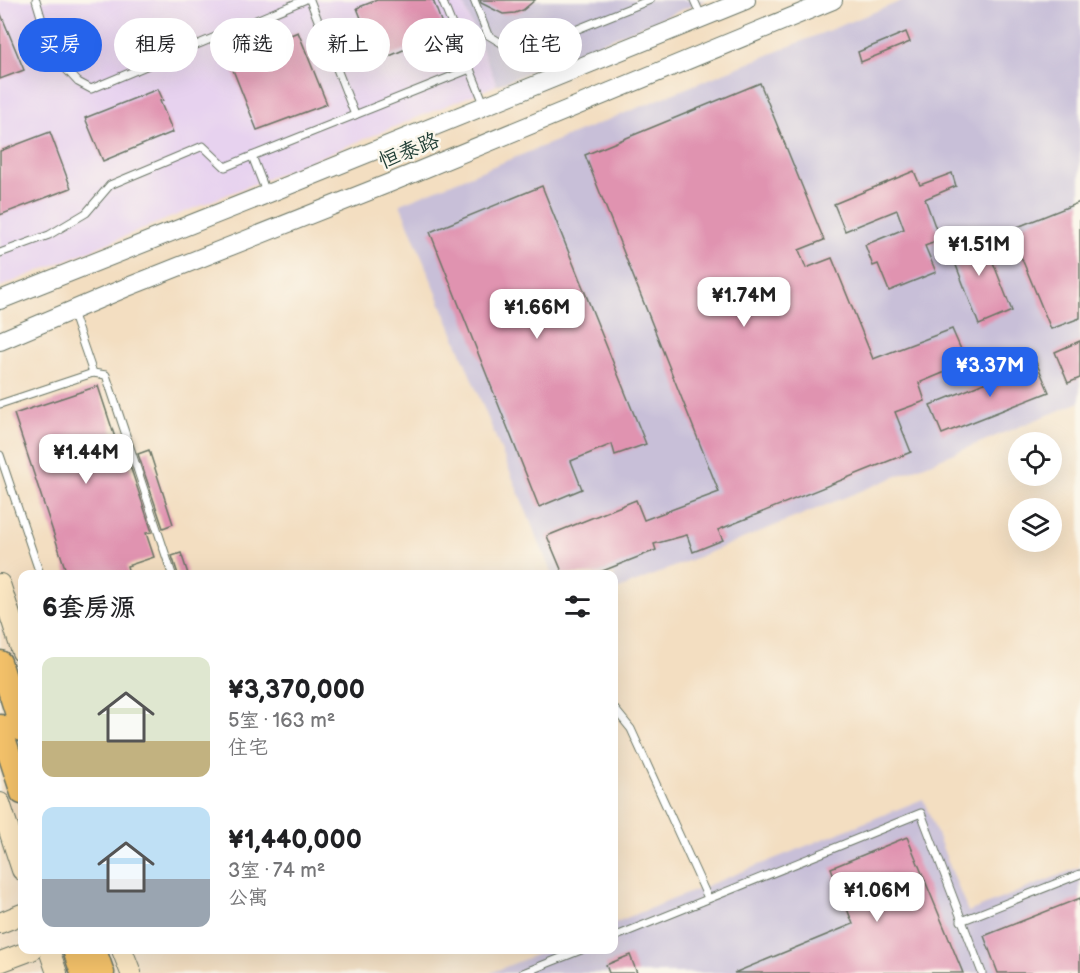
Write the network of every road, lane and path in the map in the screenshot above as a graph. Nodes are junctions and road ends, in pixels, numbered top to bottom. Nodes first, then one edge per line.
1 (36, 0) edge
2 (304, 0) edge
3 (310, 0) edge
4 (442, 0) edge
5 (474, 0) edge
6 (650, 0) edge
7 (694, 0) edge
8 (746, 0) edge
9 (833, 0) edge
10 (449, 18) edge
11 (702, 18) junction
12 (462, 72) edge
13 (471, 72) edge
14 (485, 106) junction
15 (355, 115) junction
16 (252, 156) junction
17 (267, 194) junction
18 (0, 253) edge
19 (0, 300) edge
20 (71, 310) junction
21 (0, 341) edge
22 (93, 373) junction
23 (0, 404) edge
24 (0, 455) edge
25 (39, 570) edge
26 (171, 570) edge
27 (0, 584) edge
28 (18, 640) edge
29 (0, 662) edge
30 (618, 713) edge
31 (18, 718) edge
32 (0, 726) edge
33 (18, 782) edge
34 (0, 803) edge
35 (18, 858) edge
36 (1080, 874) edge
37 (708, 898) junction
38 (18, 916) edge
39 (961, 921) junction
40 (0, 923) edge
41 (618, 935) edge
42 (21, 954) edge
43 (50, 954) edge
44 (75, 954) edge
45 (96, 954) edge
46 (124, 954) edge
47 (571, 954) edge
48 (0, 962) edge
49 (57, 973) edge
50 (82, 973) edge
51 (103, 973) edge
52 (131, 973) edge
53 (523, 973) edge
54 (982, 973) edge

1 - 2 lane
3 - 15 lane
4 - 10 lane
5 - 6 lane
7 - 11 lane
8 - 11 street, 恒泰路
9 - 20 street, 恒泰路
11 - 14 street, 恒泰路
12 - 15 lane
13 - 14 lane
14 - 17 street, 恒泰路
15 - 16 lane
16 - 17 lane
16 - 18 lane
17 - 19 street, 恒泰路
20 - 21 street, 恒泰路
20 - 22 lane
22 - 23 lane
22 - 26 lane
24 - 25 lane
27 - 28 main road
29 - 31 main road
30 - 37 lane
32 - 33 main road
34 - 35 main road
36 - 39 lane
37 - 39 lane
37 - 41 lane
38 - 40 main road
39 - 54 lane
42 - 48 main road
43 - 49 main road
44 - 50 main road
45 - 51 main road
46 - 52 main road
47 - 53 lane

